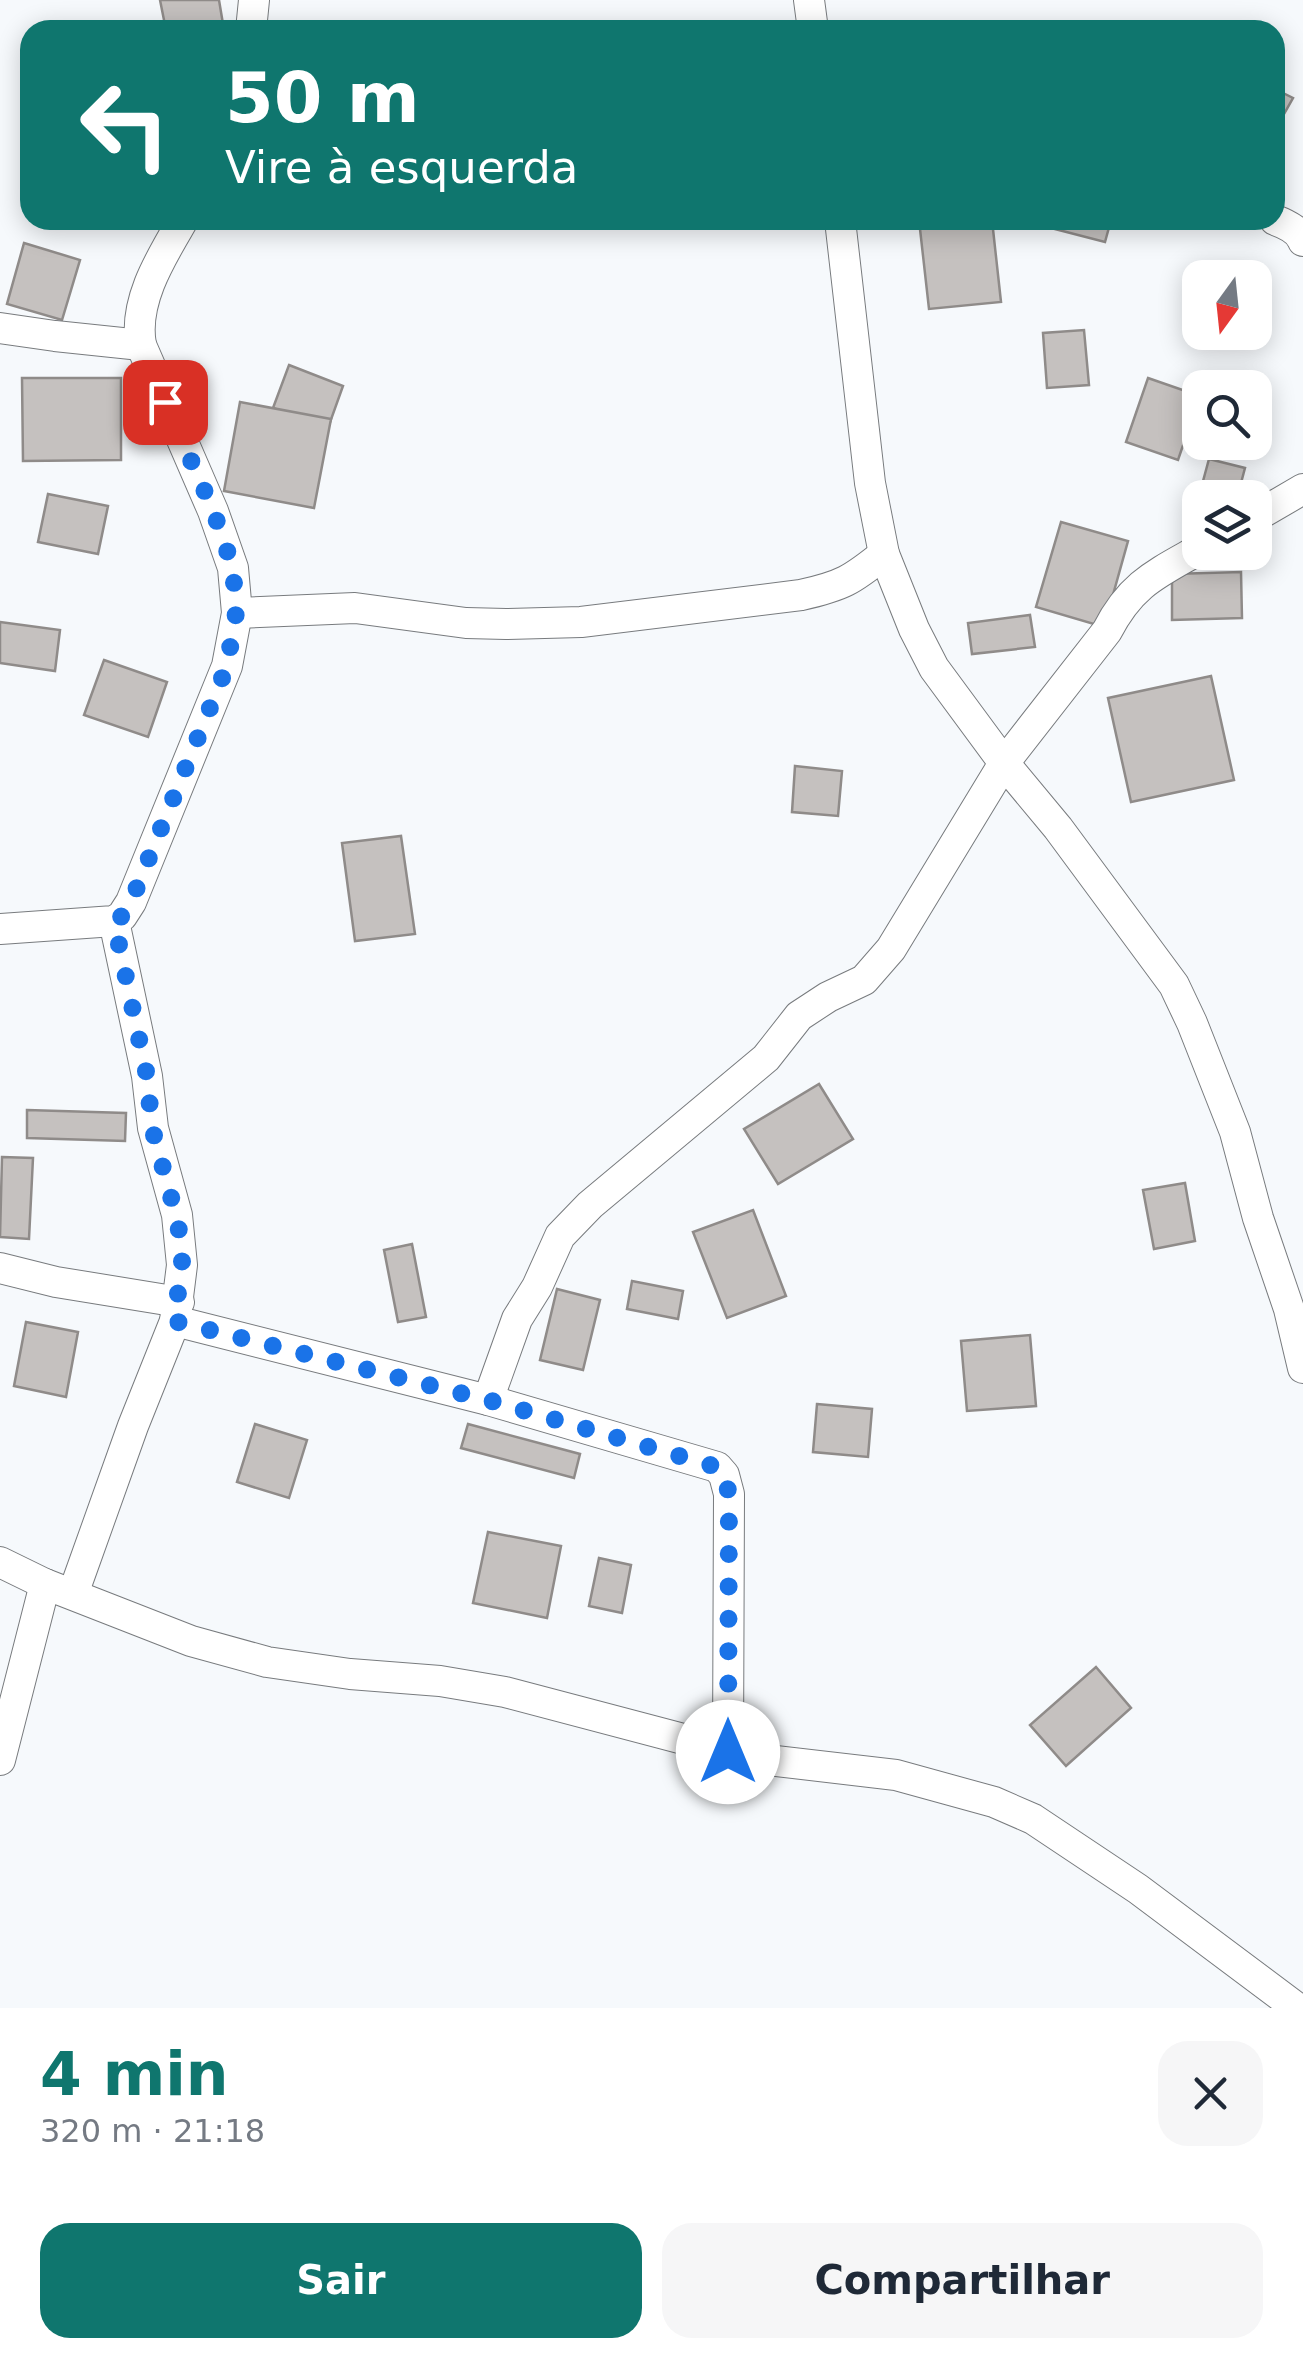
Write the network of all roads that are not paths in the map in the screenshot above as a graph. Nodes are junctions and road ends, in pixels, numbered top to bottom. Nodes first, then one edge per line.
1 (1285, 224) edge
2 (177, 230) edge
3 (841, 230) edge
4 (1303, 241) edge
5 (0, 328) edge
6 (141, 345) junction
7 (1303, 489) edge
8 (1272, 507) edge
9 (884, 554) junction
10 (1182, 560) edge
11 (236, 613) junction
12 (1004, 763) junction
13 (114, 921) junction
14 (0, 929) edge
15 (0, 1268) edge
16 (176, 1312) junction
17 (1303, 1368) edge
18 (488, 1400) junction
19 (0, 1562) edge
20 (59, 1589) junction
21 (728, 1752) junction
22 (0, 1760) edge
23 (1296, 2008) edge

1 - 4 street
2 - 6 street
3 - 9 street
5 - 6 street
6 - 11 street
7 - 8 street
9 - 11 street
9 - 12 street
10 - 12 street
11 - 13 street
12 - 17 street
12 - 18 street
13 - 14 street
13 - 16 street
15 - 16 street
16 - 18 street
16 - 20 street
18 - 21 street
19 - 20 street
20 - 21 street
20 - 22 street
21 - 23 street

